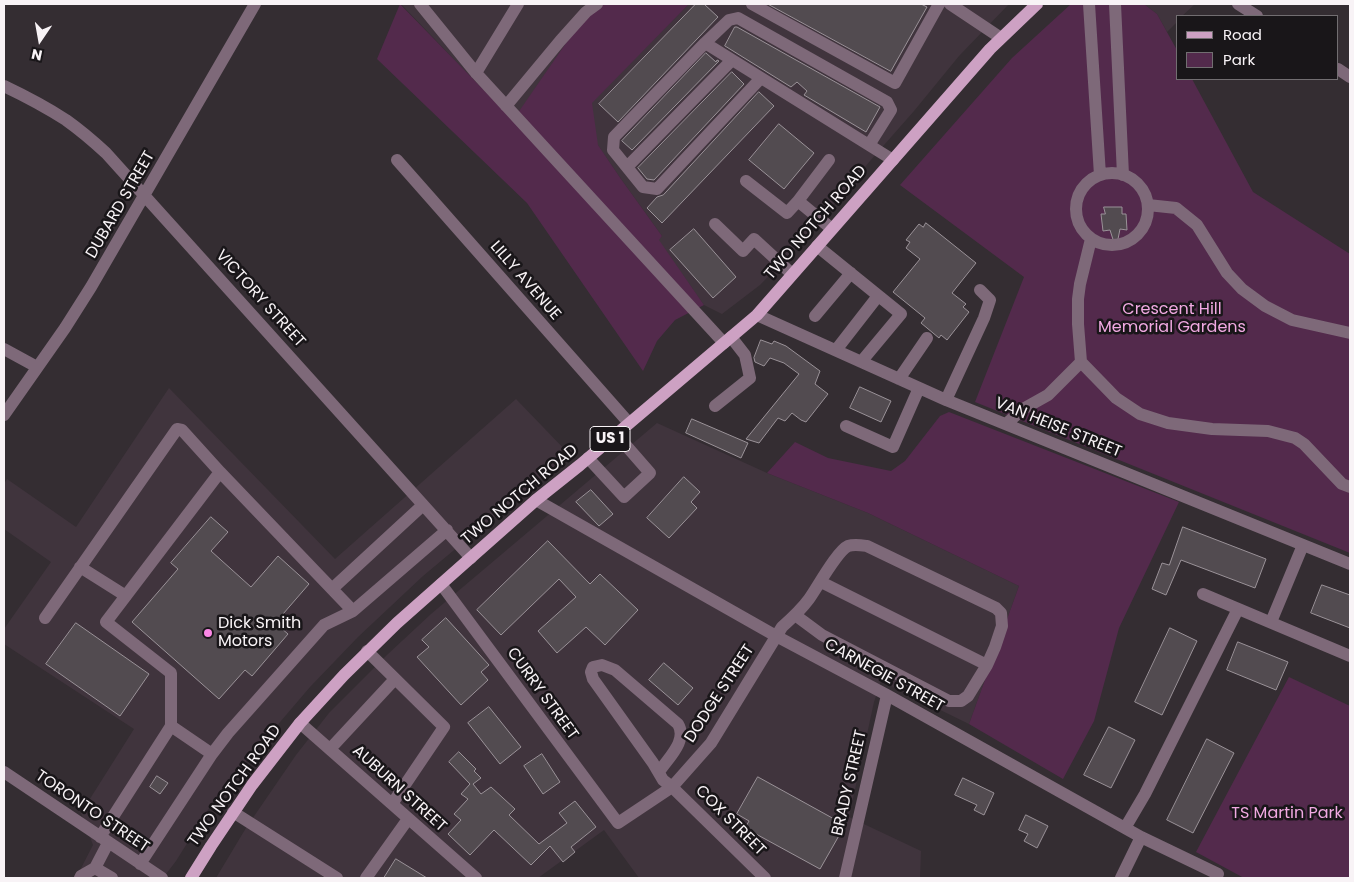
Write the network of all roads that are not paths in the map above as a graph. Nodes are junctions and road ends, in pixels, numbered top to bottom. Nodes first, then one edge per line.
1 (255, 4) edge
2 (420, 4) edge
3 (518, 4) edge
4 (597, 4) edge
5 (752, 4) edge
6 (939, 4) edge
7 (950, 4) edge
8 (1037, 4) edge
9 (1089, 4) edge
10 (1115, 4) edge
11 (1238, 4) edge
12 (1255, 15) edge
13 (1001, 38) junction
14 (705, 43) junction
15 (732, 60) junction
16 (1339, 70) edge
17 (476, 73) junction
18 (1350, 77) edge
19 (761, 78) junction
20 (4, 86) edge
21 (506, 106) junction
22 (868, 145) junction
23 (397, 160) dead end
24 (829, 160) dead end
25 (893, 160) junction
26 (627, 167) junction
27 (1124, 174) junction
28 (1100, 175) junction
29 (746, 181) dead end
30 (145, 196) junction
31 (798, 201) junction
32 (1148, 204) junction
33 (715, 224) dead end
34 (832, 228) junction
35 (1091, 239) junction
36 (817, 246) junction
37 (851, 273) junction
38 (792, 274) junction
39 (980, 290) dead end
40 (878, 296) junction
41 (756, 315) junction
42 (815, 316) dead end
43 (1350, 334) edge
44 (927, 338) dead end
45 (727, 340) junction
46 (4, 349) edge
47 (836, 350) junction
48 (862, 362) junction
49 (1081, 362) junction
50 (37, 367) junction
51 (899, 379) junction
52 (919, 388) junction
53 (946, 400) junction
54 (715, 406) dead end
55 (4, 415) edge
56 (629, 423) junction
57 (1006, 424) junction
58 (846, 426) dead end
59 (616, 434) junction
60 (588, 458) junction
61 (220, 472) junction
62 (1350, 487) edge
63 (536, 500) junction
64 (424, 505) junction
65 (447, 530) junction
66 (1302, 545) junction
67 (472, 558) junction
68 (1350, 564) edge
69 (80, 567) junction
70 (821, 582) junction
71 (441, 584) junction
72 (333, 588) junction
73 (1202, 594) dead end
74 (126, 596) junction
75 (1238, 609) junction
76 (353, 611) junction
77 (796, 615) junction
78 (45, 618) dead end
79 (1270, 622) junction
80 (776, 636) junction
81 (367, 651) junction
82 (1350, 656) edge
83 (987, 665) junction
84 (395, 679) junction
85 (887, 695) junction
86 (300, 724) junction
87 (171, 726) junction
88 (330, 749) junction
89 (212, 754) junction
90 (4, 772) edge
91 (658, 772) junction
92 (672, 787) junction
93 (392, 804) junction
94 (233, 812) junction
95 (408, 819) junction
96 (618, 823) joint
97 (1126, 828) junction
98 (1141, 837) junction
99 (104, 840) junction
100 (140, 864) junction
101 (95, 868) junction
102 (1216, 875) edge
103 (80, 878) edge
104 (112, 878) edge
105 (162, 878) edge
106 (191, 878) edge
107 (337, 878) edge
108 (366, 878) edge
109 (476, 878) edge
110 (766, 878) edge
111 (844, 878) edge
112 (1121, 878) edge

1 - 30 street, DUBARD STREET
2 - 17 street
3 - 17 street
4 - 21 street
5 - 6 street
7 - 13 street
8 - 13 main road, TWO NOTCH ROAD / US 1
9 - 28 street
10 - 27 street
11 - 12 street
13 - 25 main road, TWO NOTCH ROAD / US 1
14 - 15 street
14 - 22 street
14 - 26 street
15 - 19 street
15 - 26 street
16 - 18 street
17 - 21 street
19 - 22 street
19 - 26 street
20 - 30 street, VICTORY STREET
21 - 45 street
22 - 25 street
23 - 56 street, LILLY AVENUE
24 - 31 street
25 - 34 main road, TWO NOTCH ROAD / US 1
27 - 28 street
27 - 32 street
28 - 35 street
29 - 31 street
30 - 50 street, DUBARD STREET
30 - 64 street, VICTORY STREET
31 - 34 street
32 - 35 street
32 - 43 street
33 - 38 street
34 - 36 main road, TWO NOTCH ROAD / US 1
35 - 49 street
36 - 37 street
36 - 38 main road, TWO NOTCH ROAD / US 1
37 - 40 street
37 - 42 street
38 - 41 main road, TWO NOTCH ROAD / US 1
39 - 53 street
40 - 47 street
40 - 48 street
41 - 45 main road, TWO NOTCH ROAD / US 1
41 - 47 street, VAN HEISE STREET
44 - 51 street
45 - 54 street
45 - 56 main road, TWO NOTCH ROAD / US 1
46 - 50 street
47 - 48 street, VAN HEISE STREET
48 - 51 street, VAN HEISE STREET
49 - 57 street
49 - 62 street
50 - 55 street, DUBARD STREET
51 - 52 street, VAN HEISE STREET
52 - 53 street, VAN HEISE STREET
52 - 58 street
53 - 57 street, VAN HEISE STREET
56 - 59 main road, TWO NOTCH ROAD / US 1
57 - 66 street, VAN HEISE STREET
59 - 60 main road, TWO NOTCH ROAD / US 1
59 - 60 street
60 - 63 main road, TWO NOTCH ROAD / US 1
61 - 69 street
61 - 72 street
61 - 74 street
63 - 67 main road, TWO NOTCH ROAD / US 1
63 - 80 street, CARNEGIE STREET
64 - 65 street, VICTORY STREET
64 - 72 street
65 - 67 street, VICTORY STREET
65 - 76 street
66 - 68 street, VAN HEISE STREET
66 - 79 street
67 - 71 main road, TWO NOTCH ROAD / US 1
69 - 74 street
69 - 78 street
70 - 77 street, DODGE STREET
70 - 83 street
70 - 83 street, DODGE STREET
71 - 81 main road, TWO NOTCH ROAD / US 1
71 - 96 street, CURRY STREET
72 - 76 street
73 - 75 street
74 - 87 street
75 - 79 street
75 - 97 street
76 - 89 street
77 - 80 street, DODGE STREET
77 - 83 street
79 - 82 street
80 - 85 street, CARNEGIE STREET
80 - 92 street, DODGE STREET
81 - 84 street
81 - 86 main road, TWO NOTCH ROAD / US 1
84 - 88 street
84 - 93 street
85 - 97 street, CARNEGIE STREET
85 - 111 street, BRADY STREET
86 - 88 street, AUBURN STREET
86 - 94 main road, TWO NOTCH ROAD / US 1
87 - 89 street
87 - 99 street
88 - 93 street, AUBURN STREET
89 - 100 street
90 - 99 street, TORONTO STREET
91 - 91 street, COX STREET
91 - 92 street, COX STREET
92 - 96 street, DODGE STREET
92 - 110 street, COX STREET
93 - 95 street, AUBURN STREET
94 - 106 main road, TWO NOTCH ROAD / US 1
94 - 107 street
95 - 108 street
95 - 109 street, AUBURN STREET
97 - 98 street, CARNEGIE STREET
98 - 102 street, CARNEGIE STREET
98 - 112 street
99 - 100 street, TORONTO STREET
99 - 101 street
100 - 105 street, TORONTO STREET
101 - 103 street
101 - 104 street

